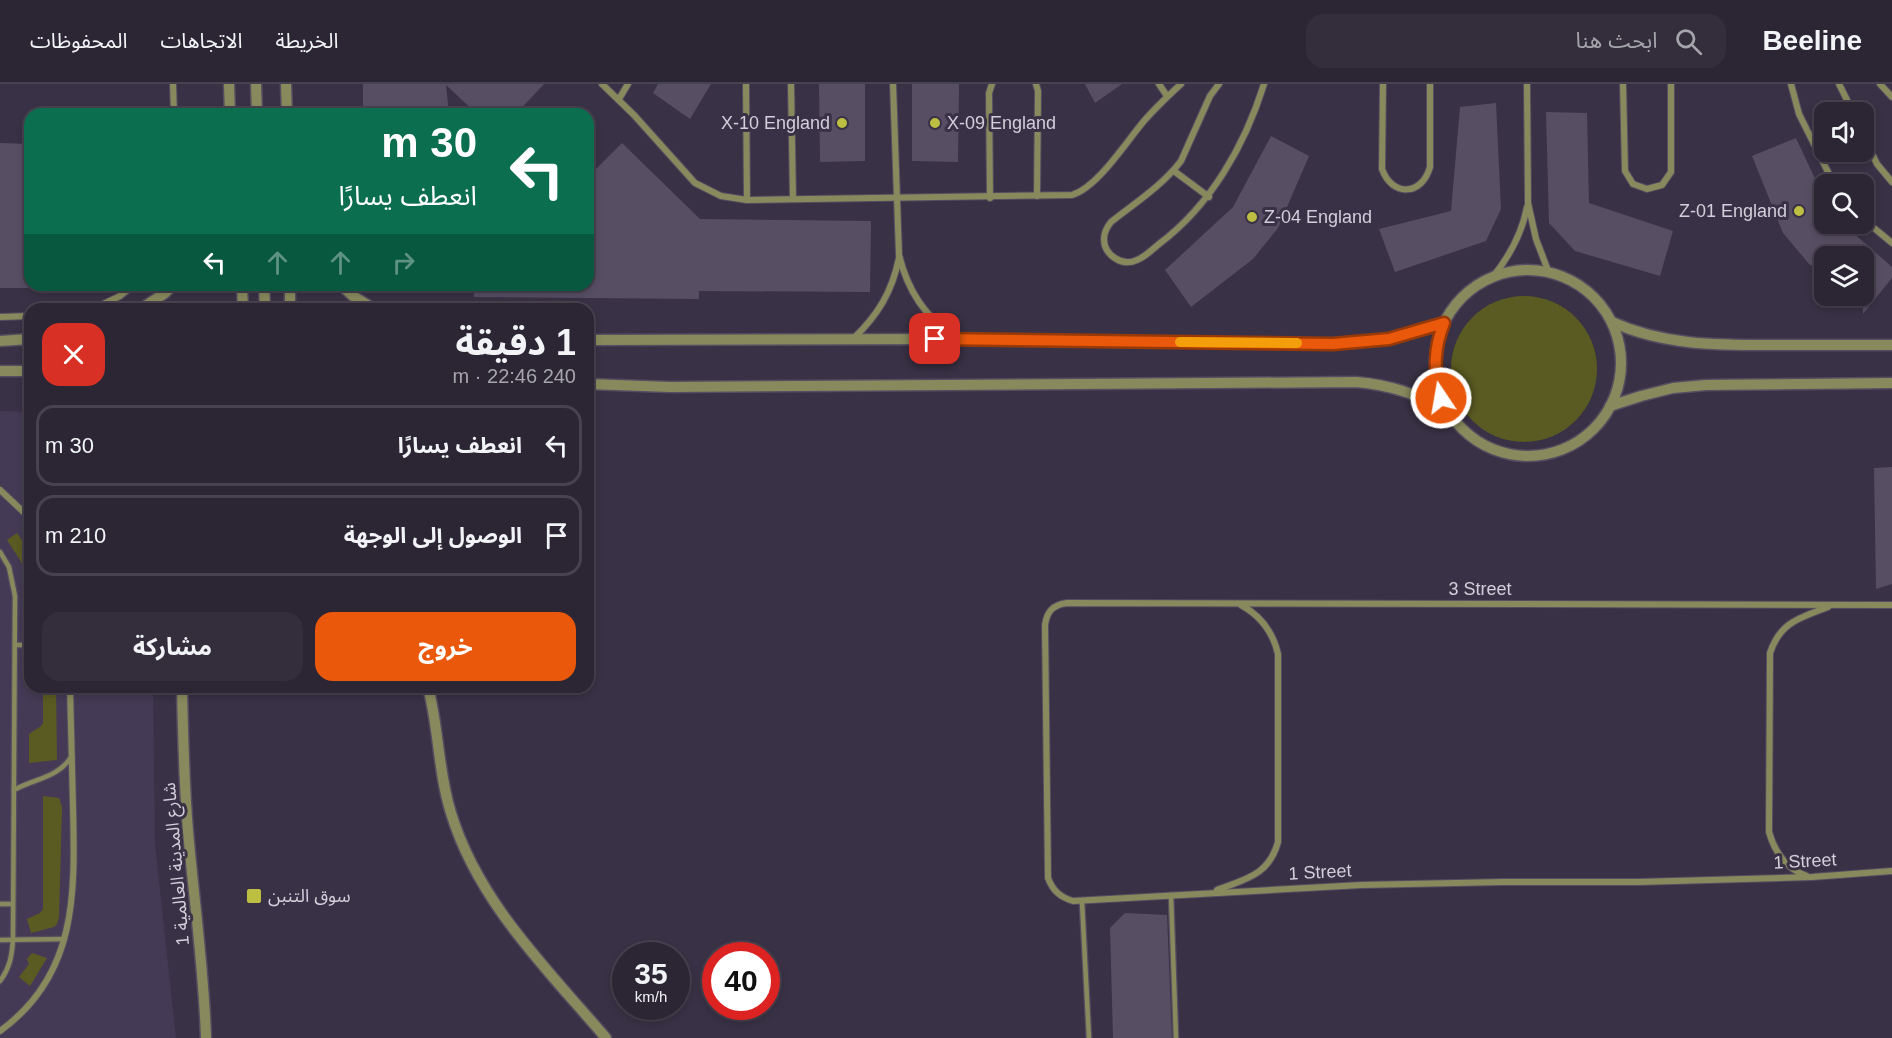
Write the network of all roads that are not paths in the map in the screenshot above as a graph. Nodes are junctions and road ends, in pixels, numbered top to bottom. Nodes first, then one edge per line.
1 (173, 84) edge
2 (229, 84) edge
3 (256, 84) edge
4 (286, 84) edge
5 (602, 84) edge
6 (628, 84) edge
7 (746, 84) edge
8 (791, 84) edge
9 (893, 84) edge
10 (992, 84) edge
11 (1036, 84) edge
12 (1159, 84) edge
13 (1181, 84) edge
14 (1219, 84) edge
15 (1264, 84) edge
16 (1383, 84) edge
17 (1430, 84) edge
18 (1527, 84) edge
19 (1623, 84) edge
20 (1671, 84) edge
21 (1791, 84) edge
22 (1839, 84) edge
23 (1880, 84) edge
24 (1891, 93) edge
25 (1167, 96) junction
26 (619, 99) junction
27 (1848, 102) edge
28 (174, 108) edge
29 (230, 108) edge
30 (257, 108) edge
31 (288, 108) edge
32 (1874, 158) edge
33 (1174, 171) junction
34 (1829, 174) edge
35 (1892, 182) edge
36 (1037, 196) junction
37 (1209, 196) junction
38 (898, 198) junction
39 (990, 198) junction
40 (794, 199) junction
41 (747, 200) junction
42 (1528, 204) junction
43 (1874, 228) edge
44 (1892, 243) edge
45 (899, 255) junction
46 (1549, 273) junction
47 (1492, 278) junction
48 (126, 291) edge
49 (166, 291) edge
50 (348, 291) edge
51 (105, 303) edge
52 (149, 303) edge
53 (364, 303) edge
54 (24, 316) edge
55 (0, 317) edge
56 (1612, 322) junction
57 (1444, 323) junction
58 (24, 339) edge
59 (957, 339) junction
60 (0, 340) edge
61 (594, 340) edge
62 (851, 340) junction
63 (1892, 345) edge
64 (5, 371) edge
65 (24, 371) edge
66 (24, 375) edge
67 (1892, 383) edge
68 (594, 384) edge
69 (1610, 406) junction
70 (1447, 409) junction
71 (0, 490) edge
72 (24, 512) edge
73 (0, 552) edge
74 (1067, 603) joint
75 (1238, 603) junction
76 (1832, 605) junction
77 (1892, 605) edge
78 (15, 645) junction
79 (24, 645) edge
80 (70, 693) edge
81 (182, 693) edge
82 (429, 693) edge
83 (72, 756) junction
84 (14, 790) junction
85 (1892, 871) edge
86 (1812, 877) junction
87 (1211, 892) junction
88 (1171, 895) junction
89 (1082, 902) junction
90 (0, 904) edge
91 (13, 904) junction
92 (13, 939) junction
93 (64, 939) junction
94 (0, 940) edge
95 (0, 981) edge
96 (0, 1031) edge
97 (206, 1038) edge
98 (606, 1038) edge
99 (1089, 1038) edge
100 (1176, 1038) edge

1 - 28 street
2 - 29 street
3 - 30 street
4 - 31 street
5 - 26 street
6 - 26 street
7 - 41 street
8 - 40 street
9 - 38 street
10 - 39 street
11 - 36 street
12 - 25 street
13 - 25 street
14 - 33 street
15 - 37 street
16 - 17 street
18 - 42 street
19 - 20 street
21 - 34 street
22 - 27 street
23 - 24 street
25 - 36 street
26 - 41 street
32 - 35 street
33 - 37 street
33 - 37 street
36 - 39 street
38 - 39 street
38 - 40 street
38 - 45 street
40 - 41 street
42 - 46 street
42 - 47 street
43 - 44 street
45 - 59 street
45 - 62 street
46 - 47 street
46 - 56 street
47 - 57 street
48 - 51 street
49 - 52 street
50 - 53 street
54 - 55 street
56 - 63 street
56 - 69 street
57 - 59 street
57 - 70 street
58 - 60 street
59 - 62 street
61 - 62 street
64 - 65 street
64 - 66 street
67 - 69 street
68 - 70 street
69 - 70 street
71 - 72 street
73 - 78 lane
74 - 75 street, 3 Street
74 - 89 street, 1 Street
75 - 76 street, 3 Street
75 - 87 street
76 - 77 street, 3 Street
76 - 86 street
78 - 79 lane
78 - 84 lane
80 - 83 street
81 - 97 street, شارع المدينة العالمية 1
82 - 98 street
83 - 84 lane
83 - 93 street
84 - 91 lane
85 - 86 street, 1 Street
86 - 87 street, 1 Street
87 - 88 street, 1 Street
88 - 89 street, 1 Street
88 - 100 lane
89 - 99 lane
90 - 91 lane
91 - 92 lane
92 - 93 lane
92 - 94 lane
92 - 95 lane
93 - 96 street

